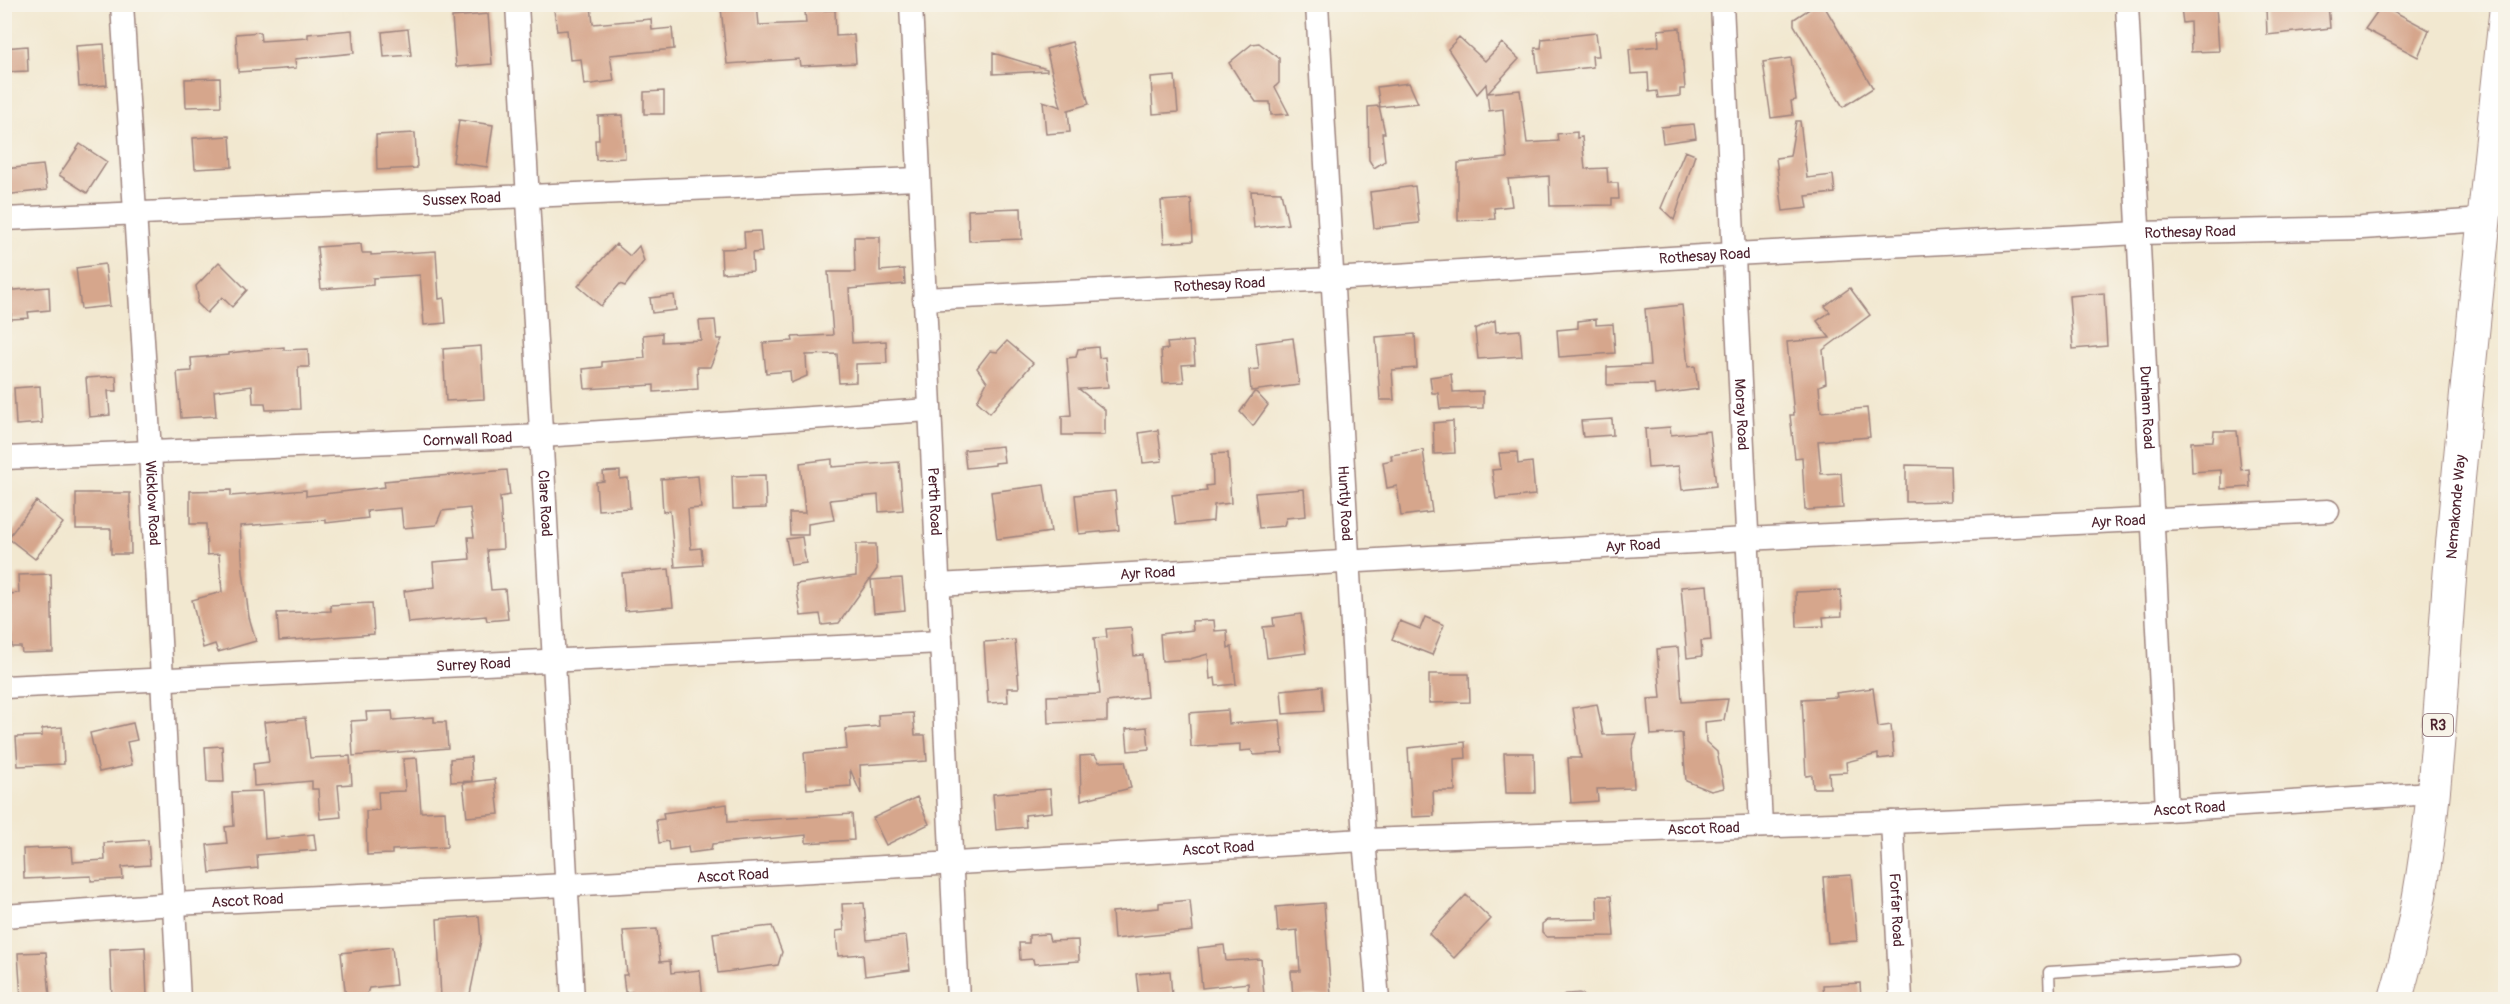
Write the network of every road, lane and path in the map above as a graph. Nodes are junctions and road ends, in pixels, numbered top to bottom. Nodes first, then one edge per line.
1 (122, 4) edge
2 (518, 4) edge
3 (911, 4) edge
4 (1317, 4) edge
5 (1722, 4) edge
6 (2127, 4) edge
7 (2505, 11) edge
8 (918, 179) junction
9 (529, 197) junction
10 (135, 212) junction
11 (4, 219) edge
12 (2484, 220) junction
13 (2139, 234) junction
14 (1734, 254) junction
15 (1332, 279) junction
16 (924, 299) junction
17 (929, 410) junction
18 (542, 436) junction
19 (150, 452) junction
20 (4, 458) edge
21 (2328, 511) dead end
22 (2154, 520) junction
23 (1746, 539) junction
24 (1348, 561) junction
25 (938, 585) junction
26 (940, 642) junction
27 (553, 660) junction
28 (163, 680) junction
29 (4, 687) edge
30 (2432, 793) junction
31 (2168, 810) junction
32 (1892, 822) junction
33 (1761, 826) junction
34 (1364, 840) junction
35 (951, 864) junction
36 (566, 885) junction
37 (174, 904) junction
38 (4, 916) edge
39 (2236, 960) dead end
40 (179, 999) edge
41 (573, 999) edge
42 (958, 999) edge
43 (1378, 999) edge
44 (1566, 999) edge
45 (1579, 999) edge
46 (1900, 999) edge
47 (2050, 999) edge
48 (2395, 999) edge

1 - 10 street, Wicklow Road
2 - 9 street, Clare Road
3 - 8 street, Perth Road
4 - 15 street, Huntly Road
5 - 14 street, Moray Road
6 - 13 street, Durham Road
7 - 12 highway, Nemakonde Way / R3
8 - 9 street, Sussex Road
8 - 16 street, Perth Road
9 - 10 street, Sussex Road
9 - 18 street, Clare Road
10 - 11 street, Sussex Road
10 - 19 street, Wicklow Road
12 - 13 street, Rothesay Road
12 - 30 highway, Nemakonde Way / R3
13 - 14 street, Rothesay Road
13 - 22 street, Durham Road
14 - 15 street, Rothesay Road
14 - 23 street, Moray Road
15 - 16 street, Rothesay Road
15 - 24 street, Huntly Road
16 - 17 street, Perth Road
17 - 18 street, Cornwall Road
17 - 25 street, Perth Road
18 - 19 street, Cornwall Road
18 - 27 street, Clare Road
19 - 20 street, Cornwall Road
19 - 28 street, Wicklow Road
21 - 22 street, Ayr Road
22 - 23 street, Ayr Road
22 - 31 street, Durham Road
23 - 24 street, Ayr Road
23 - 33 street, Moray Road
24 - 25 street, Ayr Road
24 - 34 street, Huntly Road
25 - 26 street, Perth Road
26 - 27 street, Surrey Road
26 - 35 street, Perth Road
27 - 28 street, Surrey Road
27 - 36 street, Clare Road
28 - 29 street, Surrey Road
28 - 37 street, Wicklow Road
30 - 31 street, Ascot Road
30 - 48 highway, Nemakonde Way / R3
31 - 32 street, Ascot Road
32 - 33 street, Ascot Road
32 - 46 street, Forfar Road
33 - 34 street, Ascot Road
34 - 35 street, Ascot Road
34 - 43 street, Huntly Road
35 - 36 street, Ascot Road
35 - 42 street, Perth Road
36 - 37 street, Ascot Road
36 - 41 street, Clare Road
37 - 38 street, Ascot Road
37 - 40 street, Wicklow Road
39 - 47 lane
44 - 45 lane

